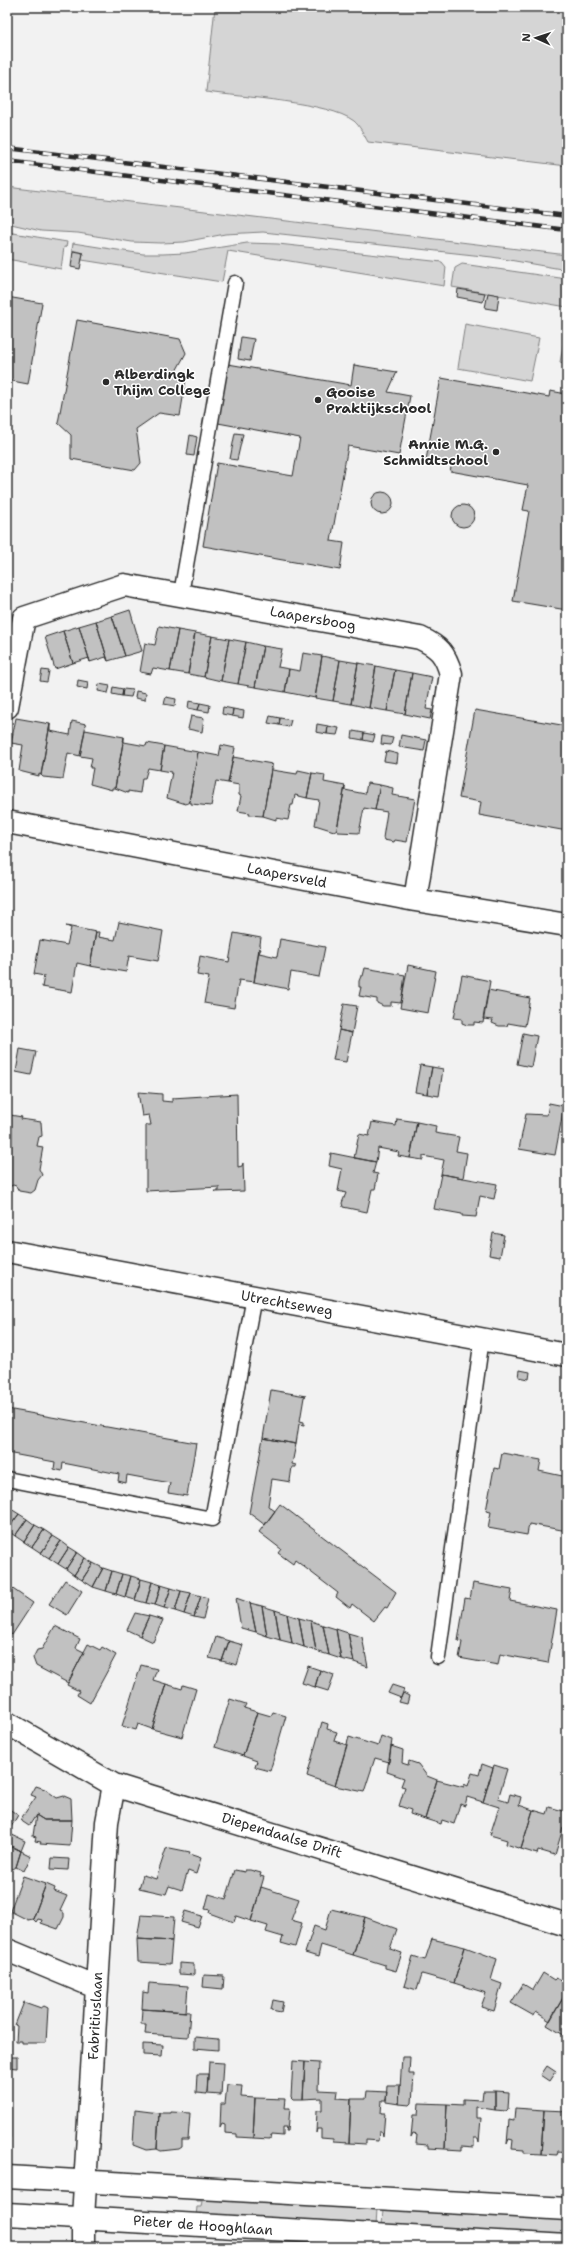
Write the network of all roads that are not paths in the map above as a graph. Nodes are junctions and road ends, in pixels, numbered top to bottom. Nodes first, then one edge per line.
1 (235, 283) dead end
2 (181, 594) junction
3 (7, 707) edge
4 (7, 822) edge
5 (416, 900) junction
6 (567, 926) edge
7 (7, 1251) edge
8 (254, 1297) junction
9 (482, 1338) junction
10 (567, 1355) edge
11 (7, 1479) edge
12 (438, 1657) dead end
13 (7, 1723) edge
14 (114, 1785) junction
15 (567, 1924) edge
16 (7, 1950) edge
17 (96, 1987) junction
18 (7, 2177) edge
19 (86, 2181) junction
20 (567, 2209) edge
21 (7, 2214) edge
22 (83, 2218) junction
23 (439, 2243) edge
24 (567, 2246) edge
25 (84, 2247) edge

1 - 2 lane
2 - 3 street, Laapersboog
2 - 5 street, Laapersboog
4 - 5 street, Laapersveld
5 - 6 street, Laapersveld
7 - 8 street, Utrechtseweg
8 - 9 street, Utrechtseweg
8 - 11 lane
9 - 10 street, Utrechtseweg
9 - 12 lane
13 - 14 street, Diependaalse Drift
14 - 15 street, Diependaalse Drift
14 - 17 street, Fabritiuslaan
16 - 17 street
17 - 19 street, Fabritiuslaan
18 - 19 street
19 - 20 street
19 - 22 street, Fabritiuslaan
21 - 22 street, Pieter de Hooghlaan
22 - 23 street, Pieter de Hooghlaan
22 - 25 street, Fabritiuslaan
23 - 24 street, Pieter de Hooghlaan

